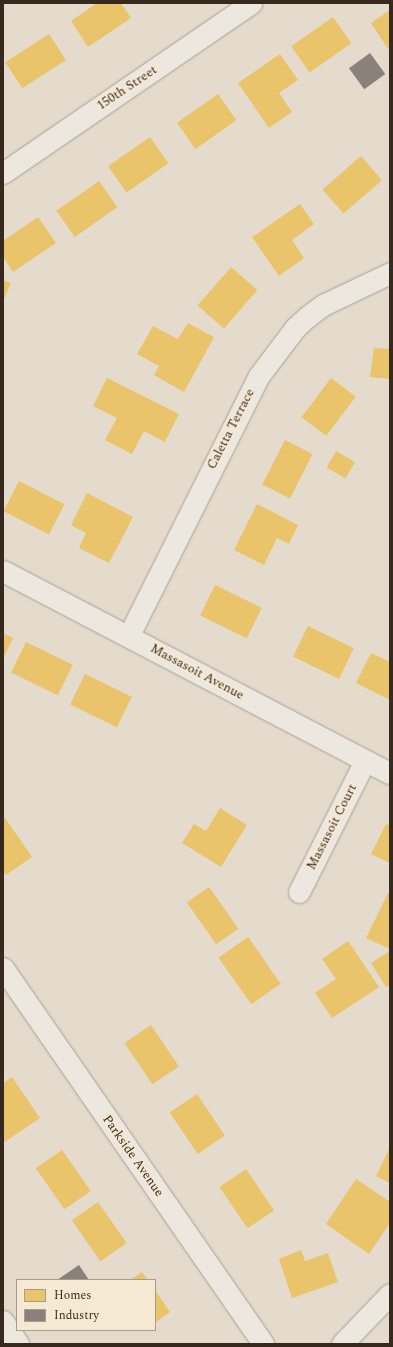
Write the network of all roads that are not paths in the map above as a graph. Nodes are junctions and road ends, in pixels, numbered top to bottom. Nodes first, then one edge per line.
1 (251, 3) edge
2 (3, 173) edge
3 (390, 273) edge
4 (3, 571) edge
5 (129, 635) junction
6 (365, 761) junction
7 (390, 773) edge
8 (299, 892) dead end
9 (3, 968) edge
10 (390, 1294) edge
11 (3, 1322) edge
12 (18, 1344) edge
13 (263, 1344) edge
14 (342, 1344) edge

1 - 2 street, 150th Street
3 - 5 street, Caletta Terrace
4 - 5 street, Massasoit Avenue
5 - 6 street, Massasoit Avenue
6 - 7 street, Massasoit Avenue
6 - 8 street, Massasoit Court
9 - 13 street, Parkside Avenue
10 - 14 street
11 - 12 street

